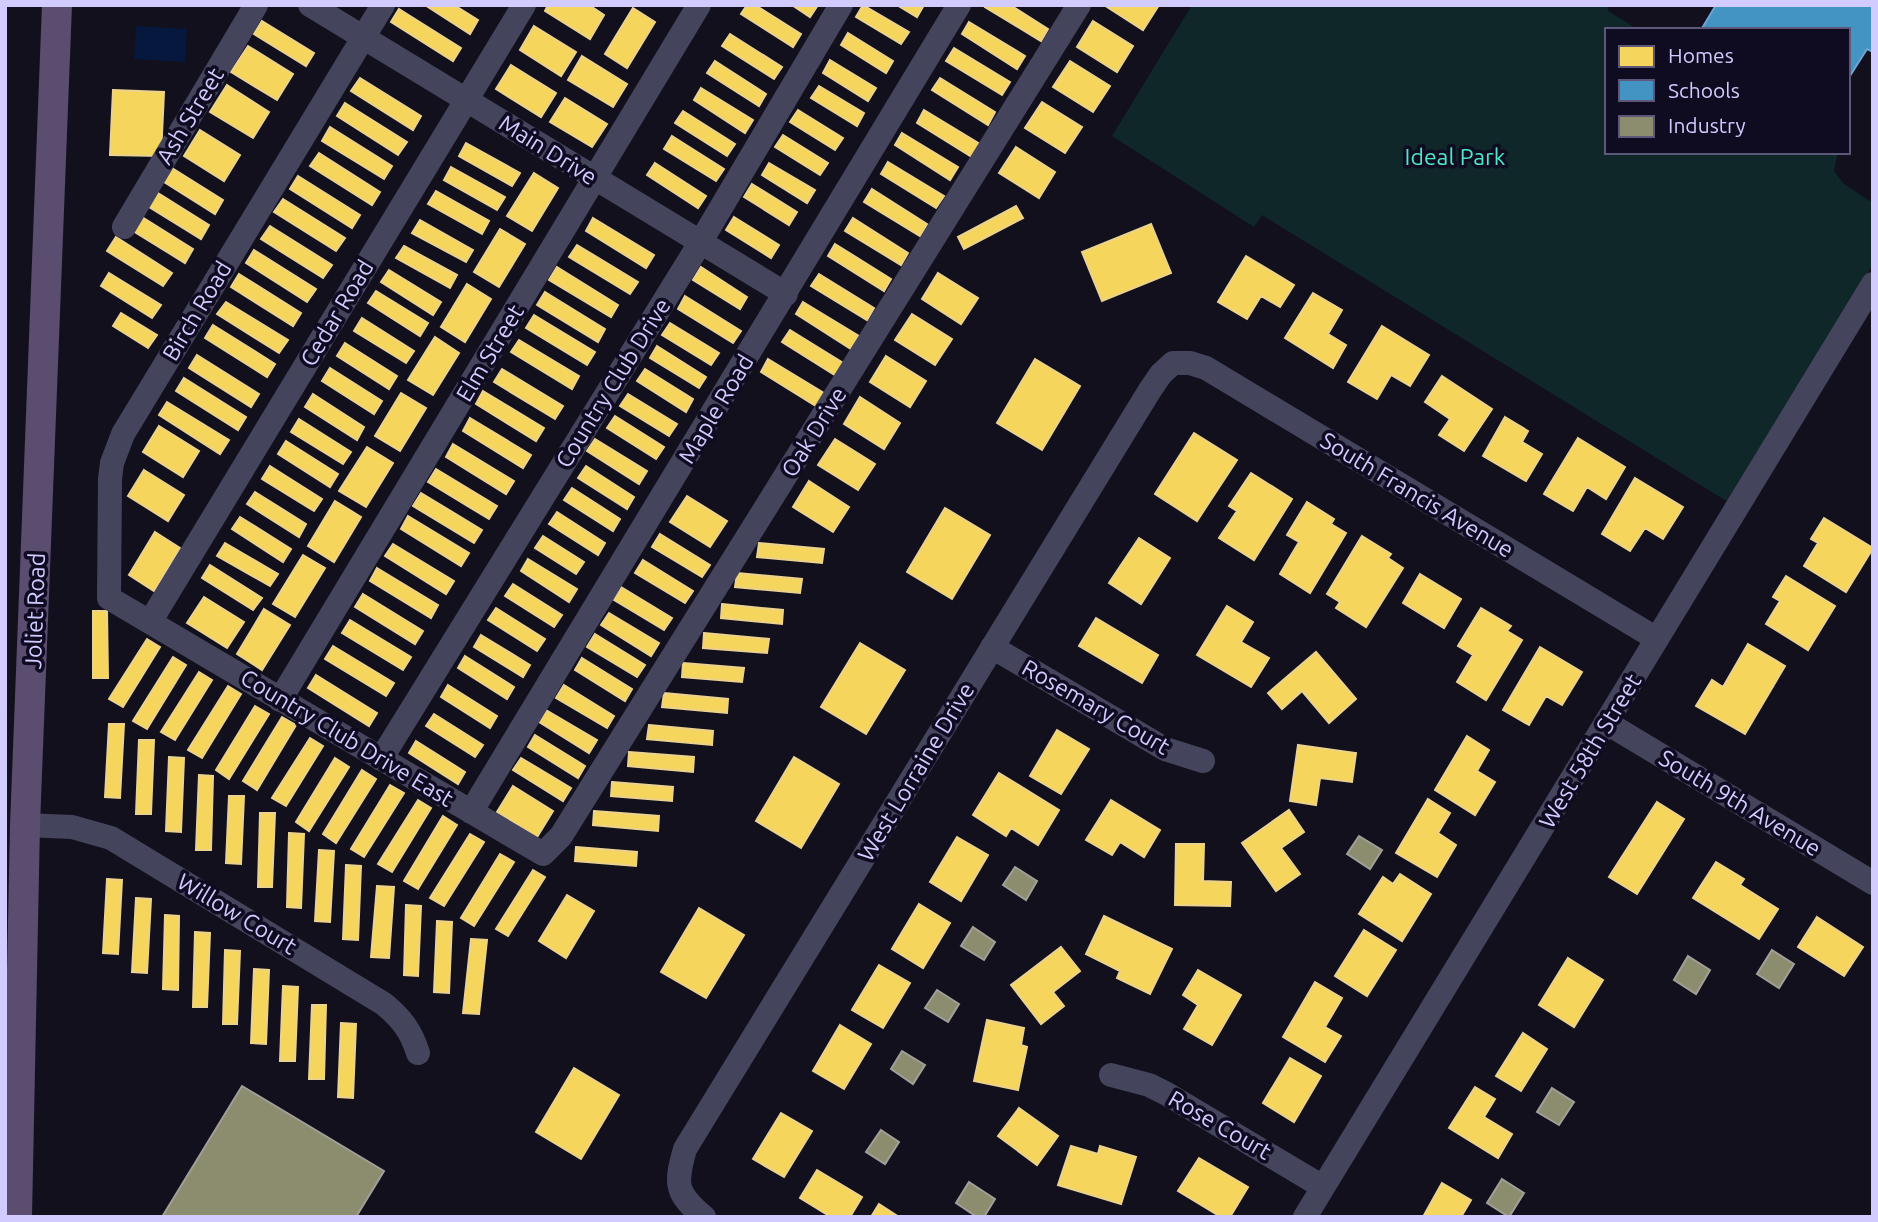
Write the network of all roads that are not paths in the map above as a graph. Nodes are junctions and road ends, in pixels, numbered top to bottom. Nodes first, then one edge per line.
1 (57, 5) edge
2 (256, 5) edge
3 (310, 5) edge
4 (383, 5) edge
5 (524, 5) edge
6 (699, 5) edge
7 (841, 5) edge
8 (958, 5) edge
9 (1079, 5) edge
10 (363, 37) junction
11 (466, 100) junction
12 (594, 179) junction
13 (124, 226) dead end
14 (700, 243) junction
15 (1873, 284) edge
16 (786, 294) junction
17 (1173, 363) joint
18 (150, 622) junction
19 (1657, 639) junction
20 (992, 647) junction
21 (280, 700) junction
22 (1607, 723) junction
23 (381, 759) junction
24 (1203, 761) dead end
25 (471, 812) junction
26 (26, 825) junction
27 (543, 854) joint
28 (1873, 883) edge
29 (418, 1053) dead end
30 (1111, 1075) dead end
31 (1323, 1187) junction
32 (17, 1217) edge
33 (704, 1217) edge
34 (1305, 1217) edge

1 - 26 main road, Joliet Road
2 - 13 street, Ash Street
3 - 10 street, Main Drive
4 - 10 street, Birch Road
5 - 11 street, Cedar Road
6 - 12 street, Elm Street
7 - 14 street, Country Club Drive
8 - 16 street, Maple Road
9 - 27 street, Oak Drive
10 - 11 street, Main Drive
10 - 18 street, Birch Road
11 - 12 street, Main Drive
11 - 18 street, Cedar Road
12 - 14 street, Main Drive
12 - 21 street, Elm Street
14 - 16 street, Main Drive
14 - 23 street, Country Club Drive
15 - 19 street, West 58th Street
16 - 25 street, Maple Road
17 - 19 street, South Francis Avenue
17 - 20 street, West Lorraine Drive
18 - 21 street, Country Club Drive East
19 - 22 street, West 58th Street
20 - 24 street, Rosemary Court
20 - 33 street, West Lorraine Drive
21 - 23 street, Country Club Drive East
22 - 28 street, South 9th Avenue
22 - 31 street, West 58th Street
23 - 25 street, Country Club Drive East
25 - 27 street, Country Club Drive East
26 - 29 street, Willow Court
26 - 32 main road, Joliet Road
30 - 31 street, Rose Court
31 - 34 street, West 58th Street

